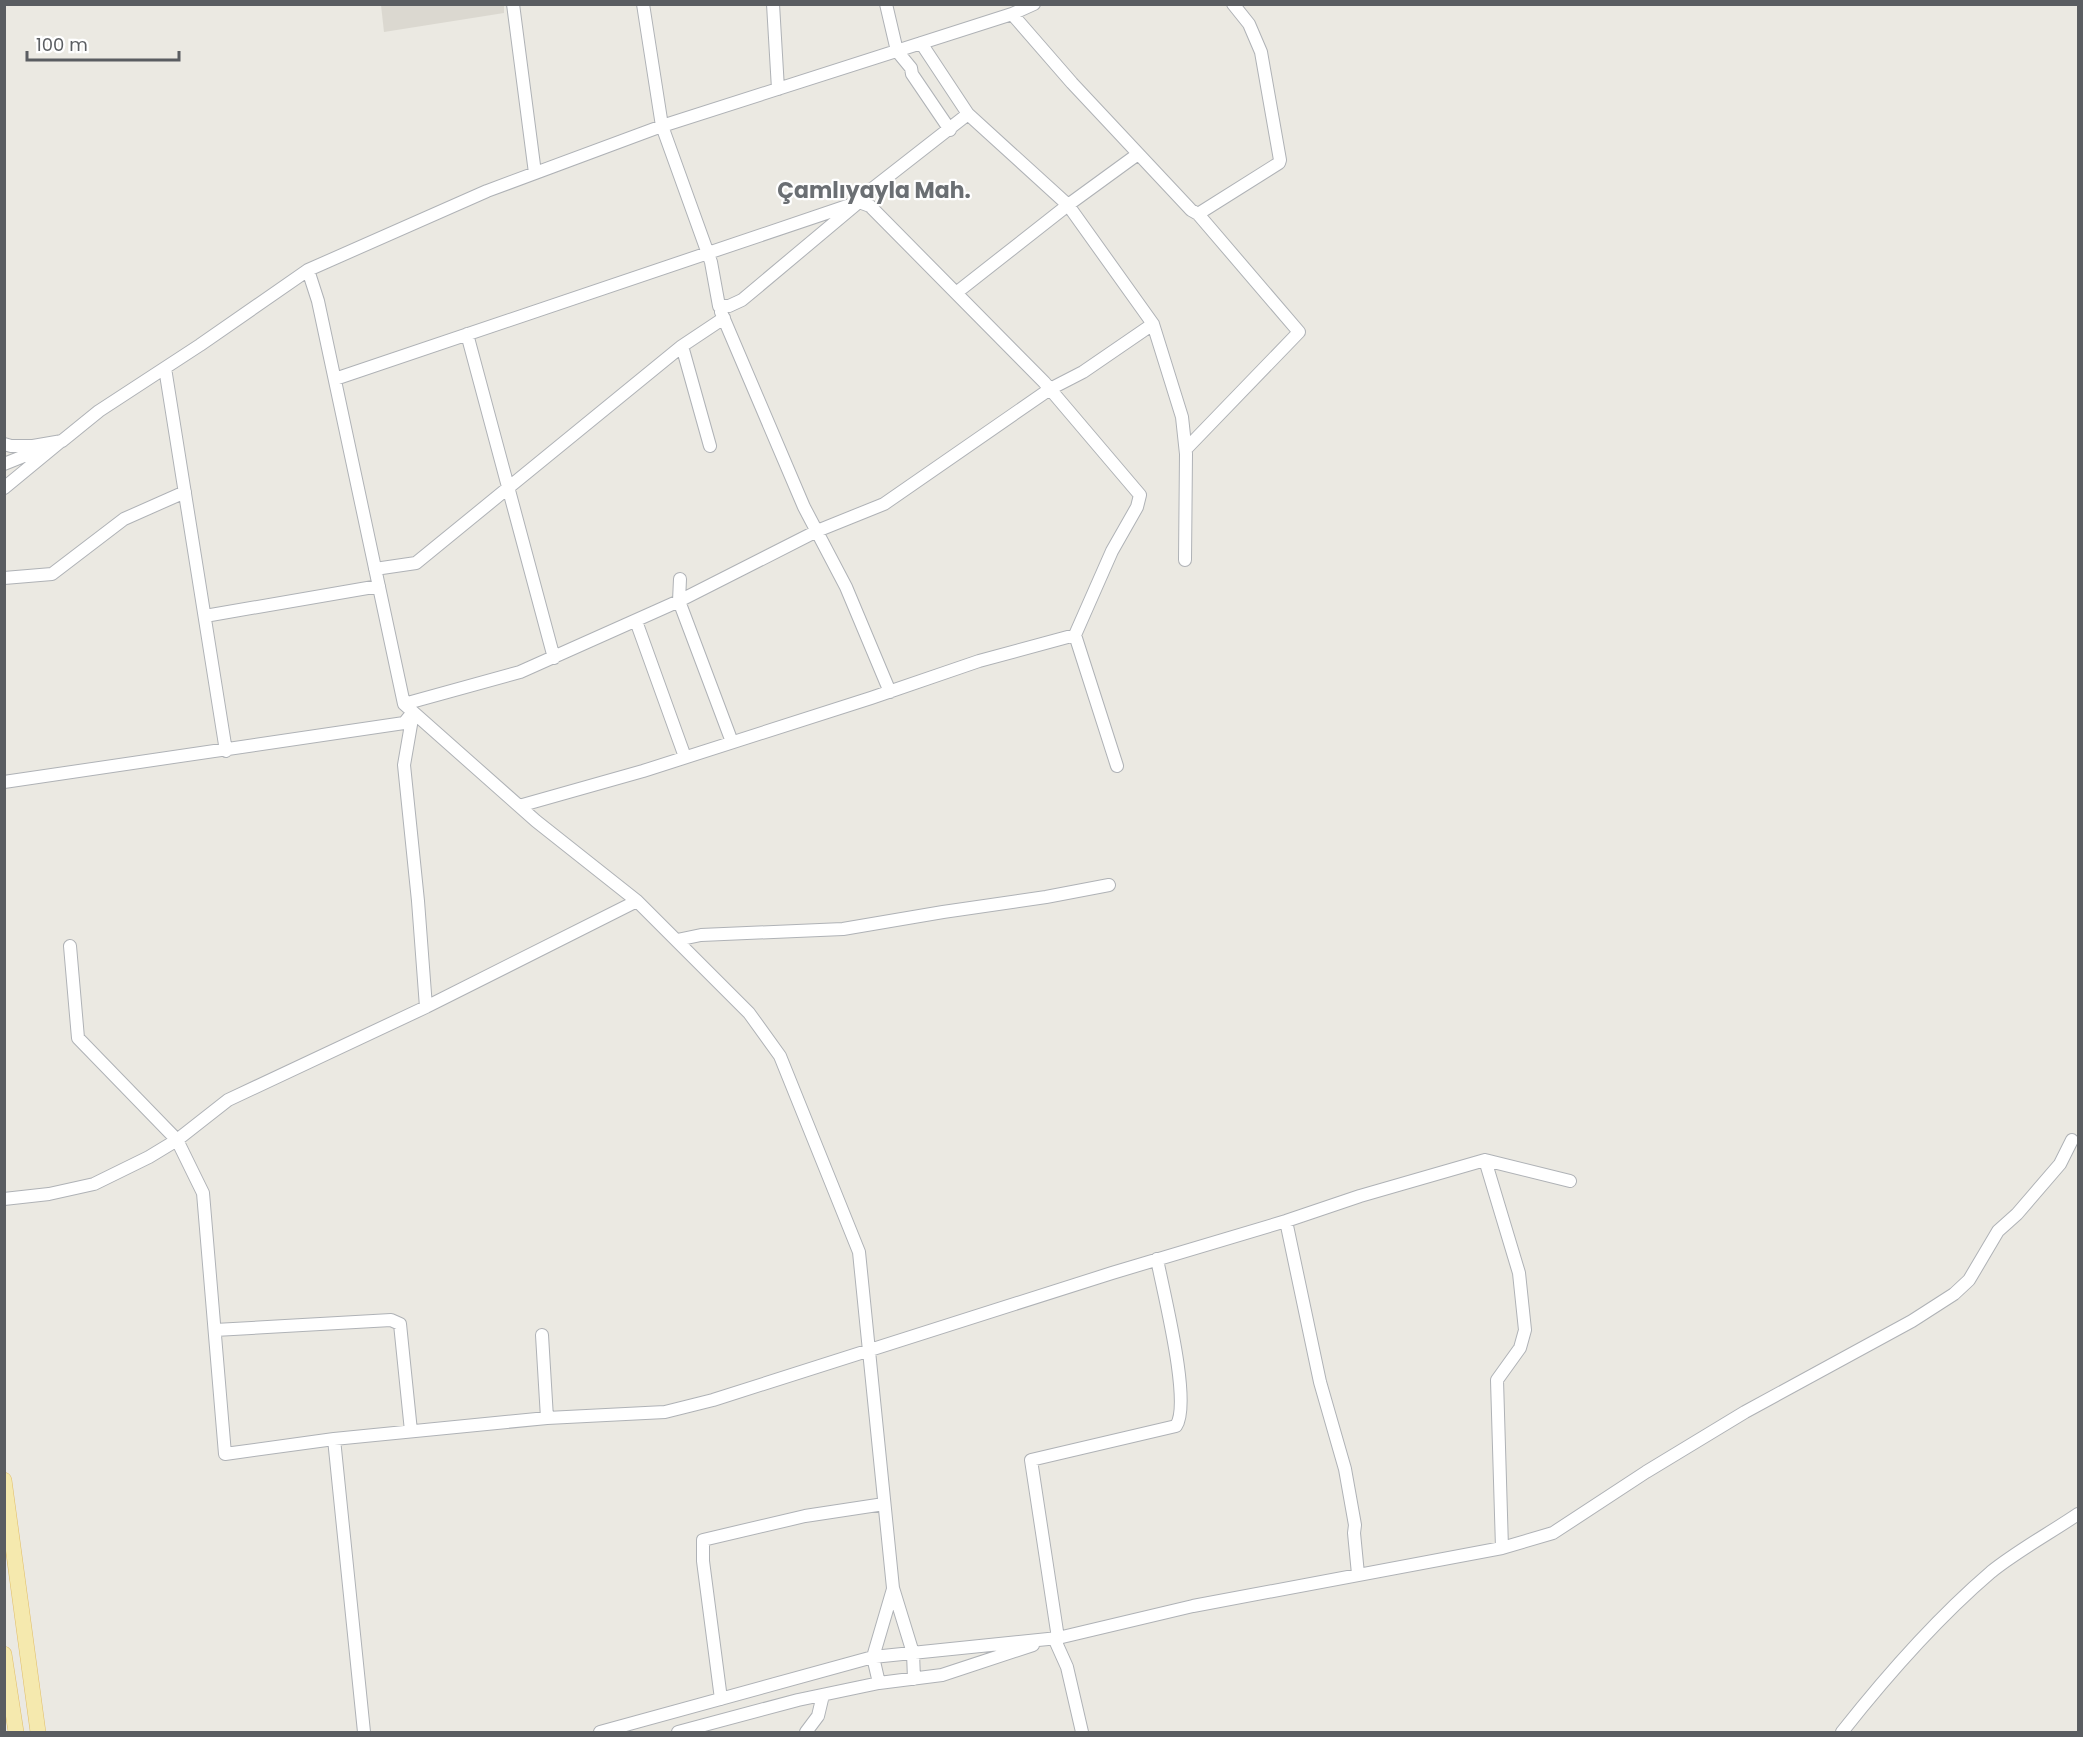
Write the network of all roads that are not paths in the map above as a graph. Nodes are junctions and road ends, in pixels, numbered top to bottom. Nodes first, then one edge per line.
1 (513, 4) edge
2 (643, 4) edge
3 (773, 4) edge
4 (886, 4) edge
5 (1035, 4) edge
6 (1233, 4) edge
7 (1012, 14) junction
8 (921, 43) junction
9 (897, 51) junction
10 (778, 89) junction
11 (968, 114) junction
12 (662, 126) junction
13 (950, 130) junction
14 (1138, 154) junction
15 (535, 173) junction
16 (859, 202) junction
17 (1068, 206) junction
18 (1198, 214) junction
19 (707, 252) junction
20 (308, 270) junction
21 (956, 293) junction
22 (721, 312) junction
23 (1153, 324) junction
24 (467, 334) junction
25 (682, 346) junction
26 (165, 368) junction
27 (335, 379) junction
28 (1050, 389) junction
29 (62, 441) junction
30 (4, 444) edge
31 (710, 446) dead end
32 (1186, 449) junction
33 (4, 465) edge
34 (509, 486) junction
35 (4, 488) edge
36 (185, 492) junction
37 (817, 531) junction
38 (1185, 560) dead end
39 (375, 569) junction
40 (4, 578) edge
41 (680, 579) dead end
42 (379, 586) junction
43 (679, 601) junction
44 (205, 616) junction
45 (636, 621) junction
46 (1075, 635) junction
47 (554, 657) junction
48 (890, 692) junction
49 (409, 708) junction
50 (732, 742) junction
51 (226, 751) junction
52 (685, 757) junction
53 (1117, 766) dead end
54 (4, 782) edge
55 (519, 806) junction
56 (1109, 885) dead end
57 (637, 901) junction
58 (677, 940) junction
59 (70, 946) dead end
60 (426, 1007) junction
61 (177, 1140) junction
62 (2072, 1140) dead end
63 (1485, 1160) junction
64 (1570, 1181) dead end
65 (4, 1199) edge
66 (1286, 1221) junction
67 (1157, 1259) junction
68 (214, 1330) junction
69 (542, 1335) dead end
70 (868, 1350) junction
71 (548, 1418) junction
72 (411, 1431) junction
73 (334, 1438) junction
74 (4, 1480) edge
75 (884, 1504) junction
76 (2079, 1514) edge
77 (1502, 1548) junction
78 (1358, 1574) junction
79 (893, 1588) junction
80 (1056, 1638) junction
81 (913, 1653) junction
82 (4, 1654) edge
83 (873, 1657) junction
84 (914, 1678) junction
85 (879, 1683) junction
86 (823, 1695) junction
87 (721, 1699) junction
88 (15, 1732) edge
89 (38, 1732) edge
90 (364, 1732) edge
91 (600, 1732) edge
92 (678, 1732) edge
93 (806, 1732) edge
94 (1082, 1732) edge
95 (1842, 1732) edge

1 - 15 street
2 - 12 street
3 - 10 street
4 - 9 street
5 - 7 street
6 - 18 street
7 - 8 street
7 - 14 street
8 - 9 street
8 - 11 street
9 - 10 street
9 - 13 street
10 - 12 street
11 - 13 street
11 - 17 street
12 - 15 street
12 - 19 street
13 - 16 street
14 - 17 street
14 - 18 street
15 - 20 street
16 - 19 street
16 - 21 street
16 - 22 street
17 - 21 street
17 - 23 street
18 - 32 street
19 - 22 street
19 - 24 street
20 - 26 street
20 - 27 street
21 - 28 street
22 - 25 street
22 - 37 street
23 - 28 street
23 - 32 street
24 - 27 street
24 - 34 street
25 - 31 street
25 - 34 street
26 - 29 street
26 - 36 street
27 - 39 street
28 - 37 street
28 - 46 street
29 - 30 street
29 - 33 street
29 - 35 street
32 - 38 street
34 - 39 street
34 - 47 street
36 - 40 street
36 - 44 street
37 - 43 street
37 - 48 street
39 - 42 street
41 - 43 street
42 - 44 street
42 - 49 street
43 - 45 street
43 - 50 street
44 - 51 street
45 - 47 street
45 - 52 street
46 - 48 street
46 - 53 street
47 - 49 street
48 - 50 street
49 - 51 street
49 - 55 street
49 - 60 street
50 - 52 street
51 - 54 street
52 - 55 street
55 - 57 street
56 - 58 street
57 - 58 street
57 - 60 street
58 - 70 street
59 - 61 street
60 - 61 street
61 - 65 street
61 - 68 street
62 - 77 street
63 - 64 street
63 - 66 street
63 - 77 street
66 - 67 street
66 - 78 street
67 - 70 street
67 - 80 street
68 - 72 street
68 - 73 street
69 - 71 street
70 - 71 street
70 - 75 street
71 - 72 street
72 - 73 street
73 - 90 street
74 - 89 main road
75 - 79 street
75 - 87 street
76 - 95 street
77 - 78 street
78 - 80 street
79 - 81 street
79 - 83 street
80 - 81 street
80 - 84 street
80 - 94 street
81 - 83 street
81 - 84 street
82 - 88 main road
83 - 85 street
83 - 87 street
84 - 85 street
85 - 86 street
86 - 92 street
86 - 93 street
87 - 91 street

